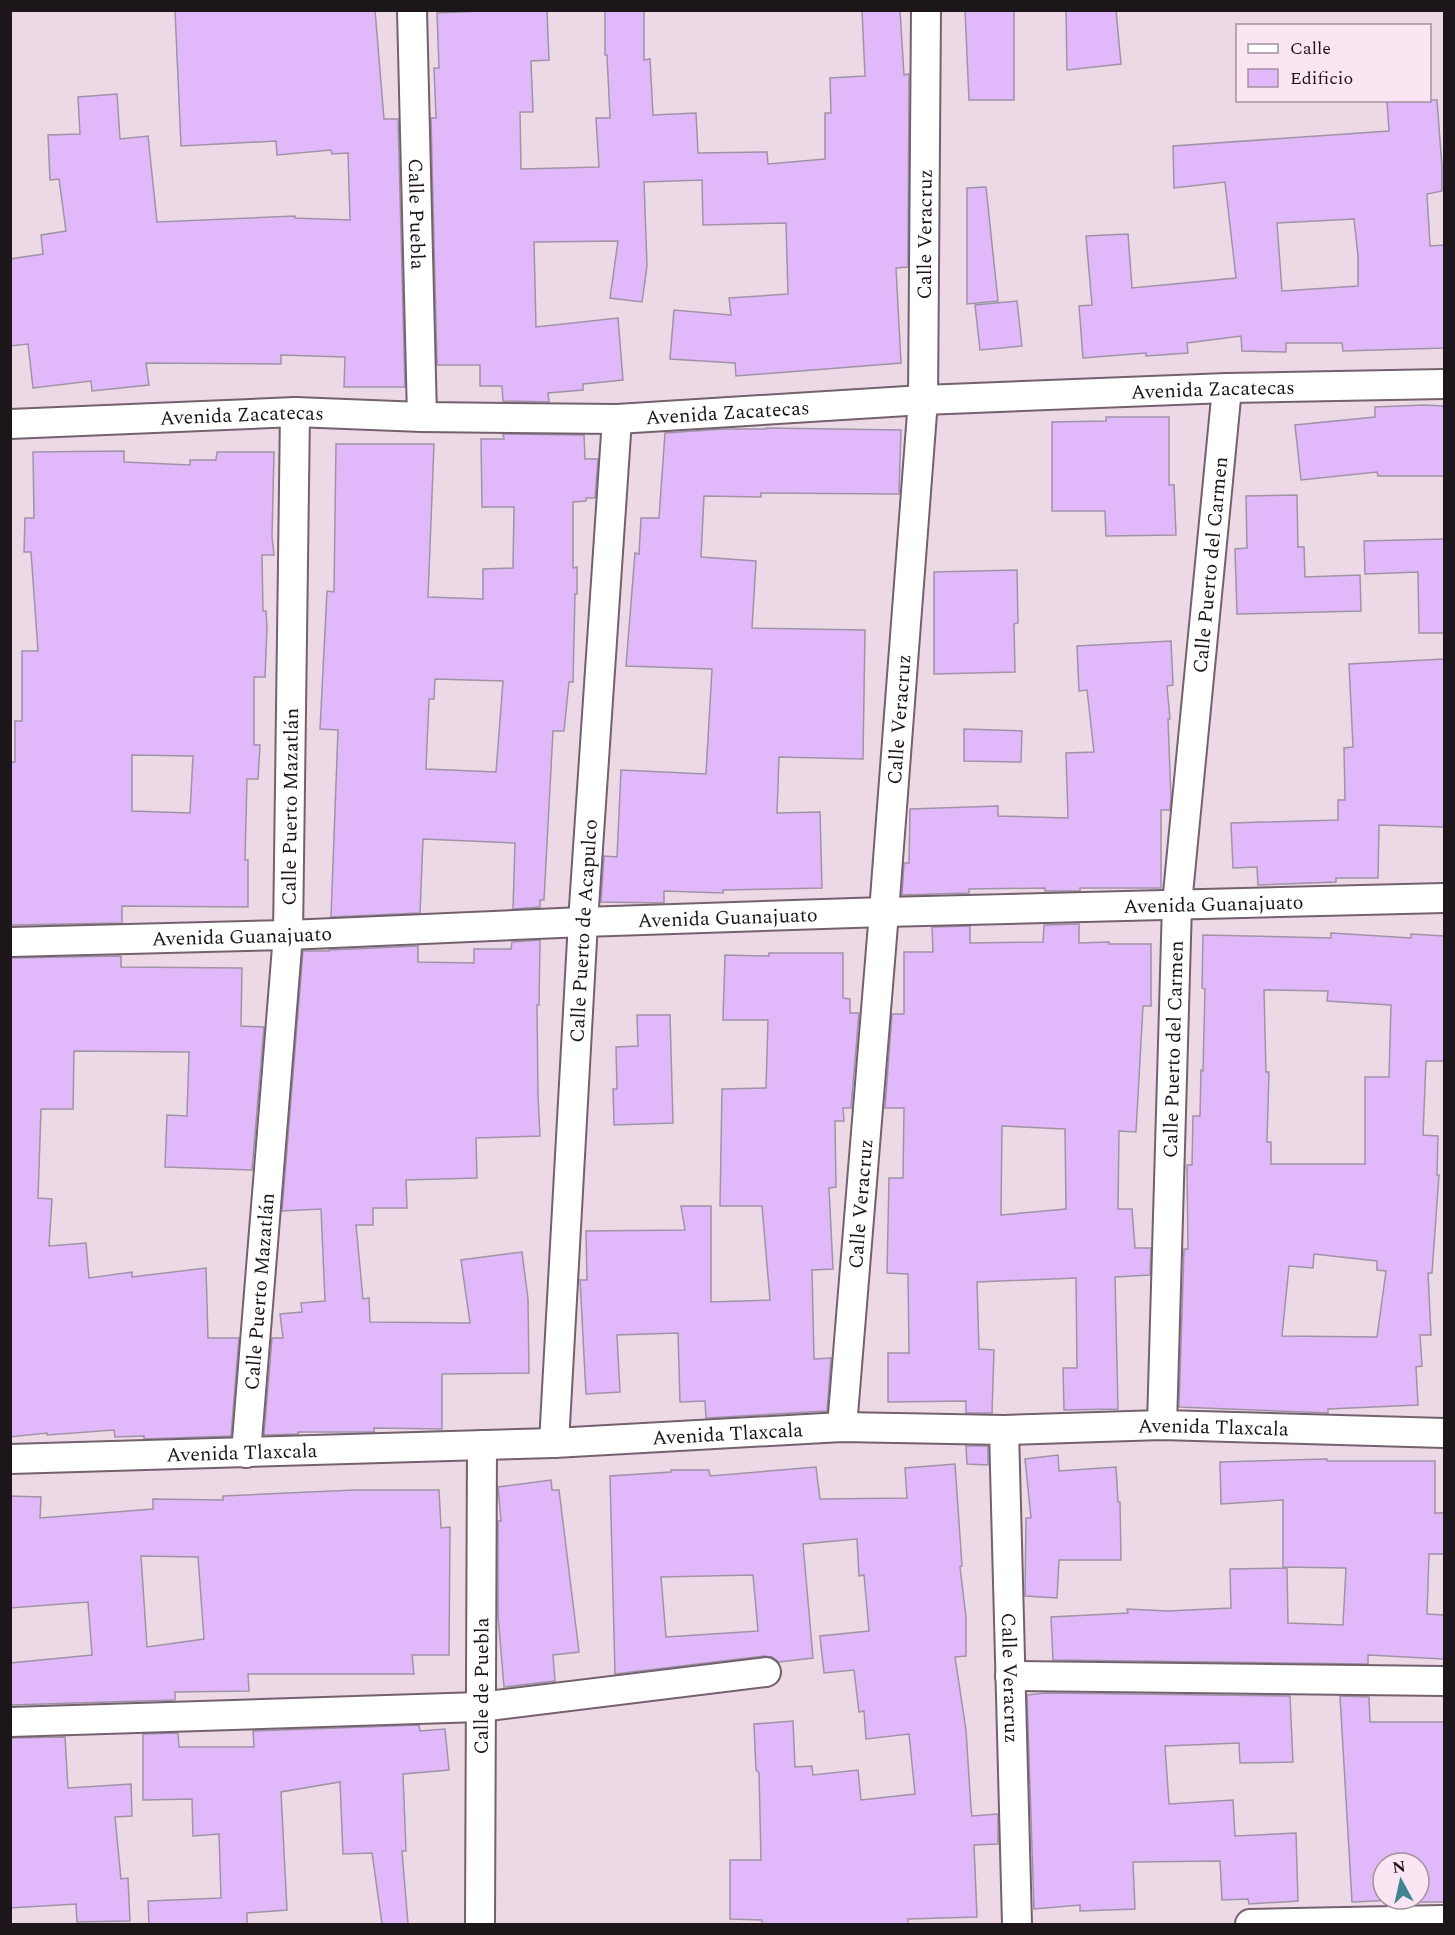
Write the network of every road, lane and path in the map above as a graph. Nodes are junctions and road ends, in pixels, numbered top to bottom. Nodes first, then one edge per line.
1 (412, 10) edge
2 (926, 10) edge
3 (1444, 384) edge
4 (1227, 388) junction
5 (922, 400) junction
6 (295, 412) junction
7 (422, 417) junction
8 (617, 419) junction
9 (10, 424) edge
10 (1444, 898) edge
11 (1177, 904) junction
12 (884, 912) junction
13 (583, 922) junction
14 (288, 935) junction
15 (10, 942) edge
16 (1162, 1425) junction
17 (842, 1427) junction
18 (1004, 1430) junction
19 (1444, 1433) edge
20 (554, 1443) junction
21 (482, 1445) junction
22 (246, 1452) junction
23 (10, 1459) edge
24 (766, 1672) dead end
25 (1010, 1676) junction
26 (1444, 1681) edge
27 (480, 1707) junction
28 (10, 1722) edge
29 (1444, 1920) edge
30 (480, 1924) edge
31 (1017, 1924) edge
32 (1250, 1924) edge

1 - 7 street, Calle Puebla
2 - 5 street, Calle Veracruz
3 - 4 street, Avenida Zacatecas
4 - 5 street, Avenida Zacatecas
4 - 11 street, Calle Puerto del Carmen
5 - 8 street, Avenida Zacatecas
5 - 12 street, Calle Veracruz
6 - 7 street, Avenida Zacatecas
6 - 9 street, Avenida Zacatecas
6 - 14 street, Calle Puerto Mazatlán
7 - 8 street, Avenida Zacatecas
8 - 13 street, Calle Puerto de Acapulco
10 - 11 street, Avenida Guanajuato
11 - 12 street, Avenida Guanajuato
11 - 16 street, Calle Puerto del Carmen
12 - 13 street, Avenida Guanajuato
12 - 17 street, Calle Veracruz
13 - 14 street, Avenida Guanajuato
13 - 20 street, Calle Puerto de Acapulco
14 - 15 street, Avenida Guanajuato
14 - 22 street, Calle Puerto Mazatlán
16 - 18 street, Avenida Tlaxcala
16 - 19 street, Avenida Tlaxcala
17 - 18 street, Avenida Tlaxcala
17 - 20 street, Avenida Tlaxcala
18 - 25 street, Calle Veracruz
20 - 21 street, Avenida Tlaxcala
21 - 22 street, Avenida Tlaxcala
21 - 27 street, Calle de Puebla
22 - 23 street, Avenida Tlaxcala
24 - 27 street
25 - 26 street
25 - 31 street, Calle Veracruz
27 - 28 street
27 - 30 street, Calle de Puebla
29 - 32 street

